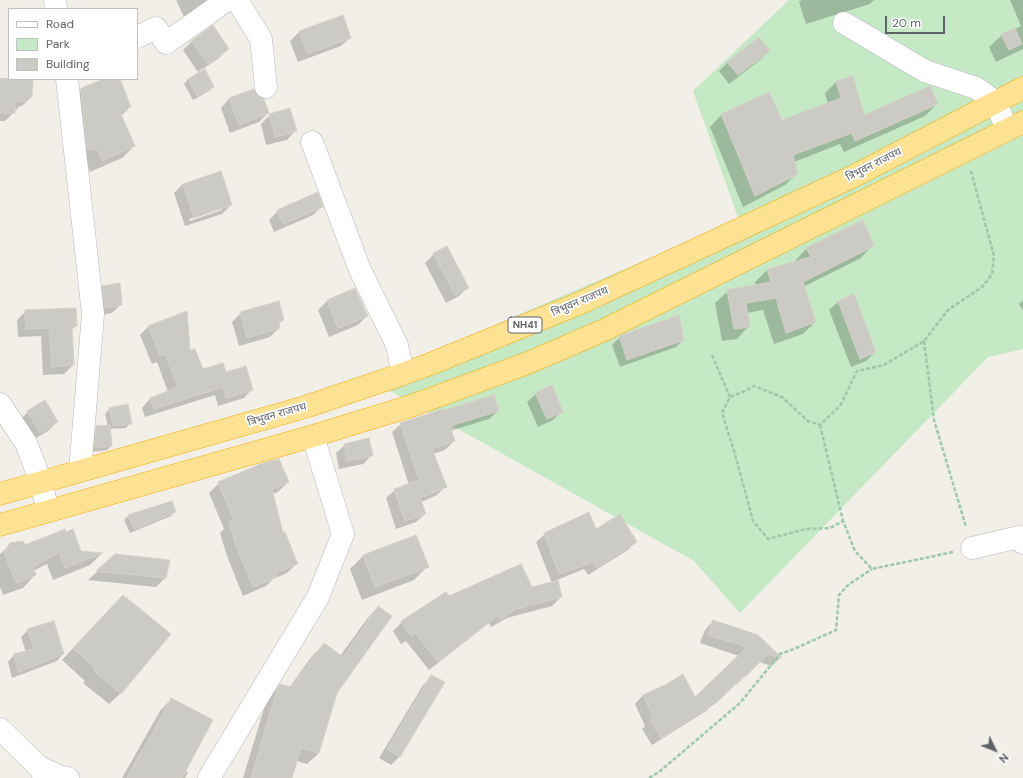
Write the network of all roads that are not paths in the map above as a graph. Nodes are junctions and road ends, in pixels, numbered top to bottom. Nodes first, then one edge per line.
1 (227, 0) edge
2 (238, 0) edge
3 (844, 23) dead end
4 (138, 37) edge
5 (66, 80) edge
6 (266, 87) dead end
7 (1023, 88) edge
8 (996, 102) junction
9 (1015, 126) edge
10 (312, 142) dead end
11 (403, 374) junction
12 (0, 404) edge
13 (313, 436) junction
14 (80, 471) junction
15 (41, 482) junction
16 (0, 494) edge
17 (48, 511) junction
18 (0, 525) edge
19 (1023, 543) edge
20 (972, 548) road end
21 (0, 729) edge
22 (42, 772) edge
23 (68, 778) edge
24 (209, 778) edge

1 - 4 street
2 - 6 street
3 - 8 street
5 - 14 street
7 - 8 highway, त्रिभुवन राजपथ / NH41
8 - 9 street
8 - 11 highway, त्रिभुवन राजपथ / NH41
9 - 13 highway
10 - 11 street
11 - 14 highway, त्रिभुवन राजपथ / NH41
12 - 15 street
13 - 17 highway
13 - 24 street
14 - 15 highway, त्रिभुवन राजपथ / NH41
15 - 16 highway, त्रिभुवन राजपथ / NH41
15 - 17 street
17 - 18 highway
19 - 20 street
21 - 22 street
22 - 23 street

